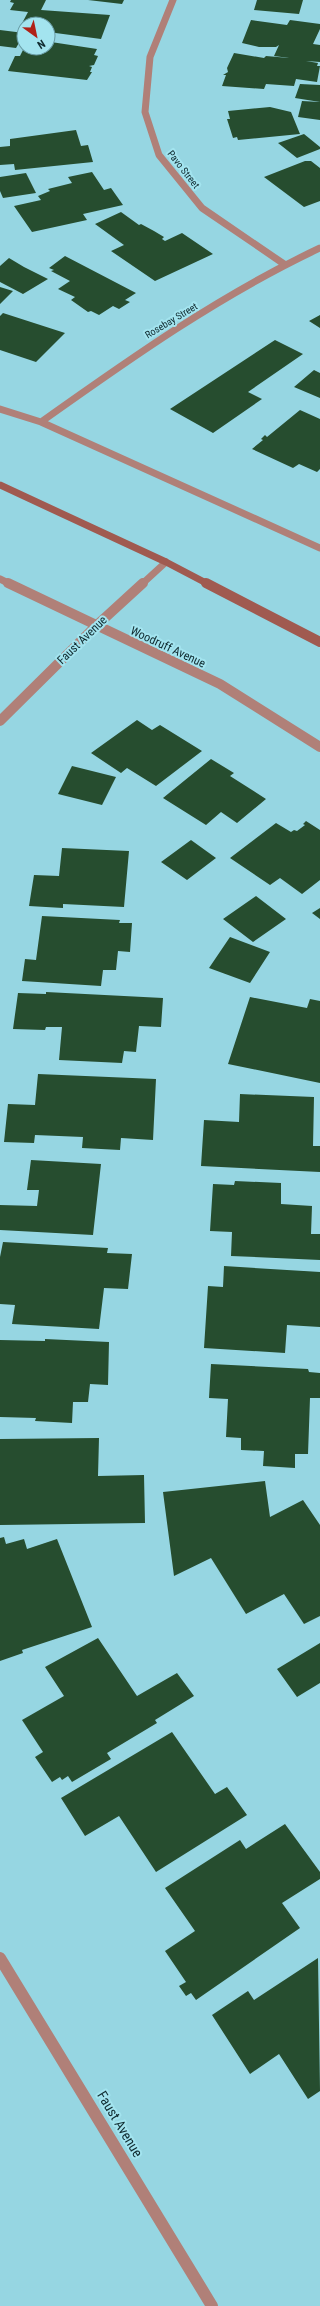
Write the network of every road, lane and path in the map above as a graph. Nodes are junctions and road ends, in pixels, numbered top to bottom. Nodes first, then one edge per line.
1 (173, 0) edge
2 (320, 248) edge
3 (284, 264) junction
4 (0, 409) edge
5 (41, 422) junction
6 (0, 485) edge
7 (320, 548) edge
8 (166, 562) junction
9 (0, 579) edge
10 (96, 626) junction
11 (320, 642) edge
12 (0, 721) edge
13 (320, 747) edge
14 (0, 1958) edge
15 (212, 2306) edge

1 - 3 street, Pavo Street
2 - 3 street, Rosebay Street
3 - 5 street, Rosebay Street
4 - 5 street
5 - 7 street
6 - 8 main road
8 - 10 street, Faust Avenue
8 - 11 main road
9 - 10 street, Woodruff Avenue
10 - 12 street, Faust Avenue
10 - 13 street, Woodruff Avenue
14 - 15 street, Faust Avenue

